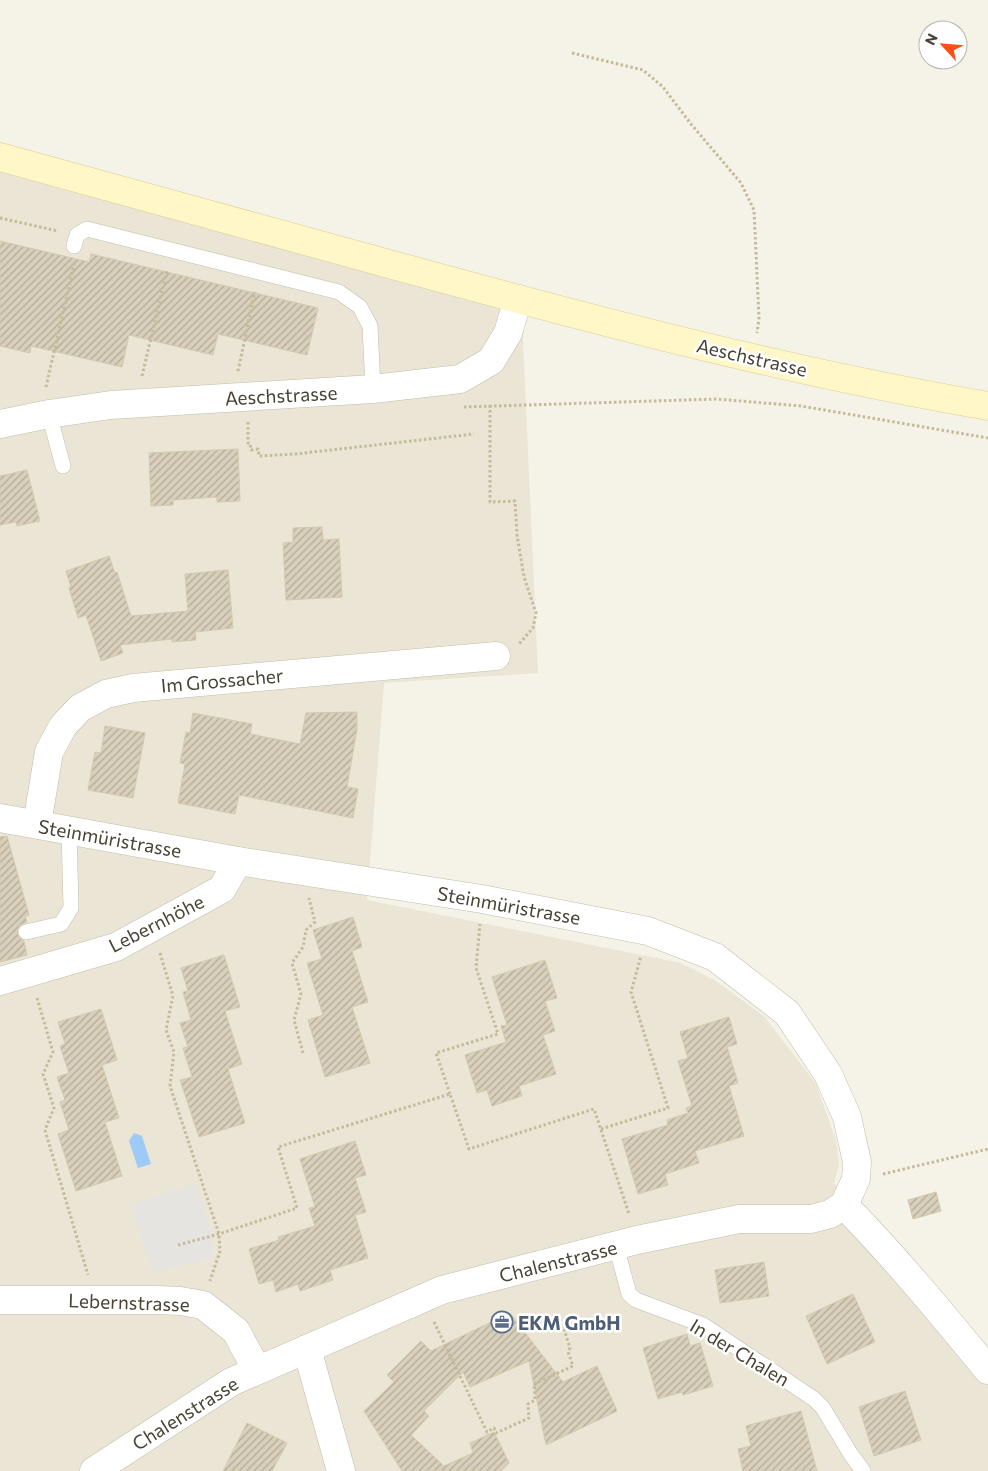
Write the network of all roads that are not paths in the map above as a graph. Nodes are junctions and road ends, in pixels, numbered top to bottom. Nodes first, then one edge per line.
1 (0, 157) edge
2 (75, 252) road end
3 (518, 299) junction
4 (373, 390) junction
5 (47, 402) junction
6 (988, 406) edge
7 (0, 424) edge
8 (63, 466) dead end
9 (496, 656) road end
10 (0, 818) edge
11 (37, 824) junction
12 (69, 830) junction
13 (238, 861) junction
14 (26, 932) dead end
15 (0, 981) edge
16 (844, 1205) junction
17 (627, 1243) junction
18 (0, 1300) edge
19 (308, 1349) junction
20 (257, 1370) junction
21 (988, 1370) edge
22 (94, 1471) edge
23 (341, 1471) edge
24 (863, 1471) edge

1 - 3 main road, Aeschstrasse
2 - 4 lane
3 - 4 street, Aeschstrasse
3 - 6 main road, Aeschstrasse
4 - 5 street, Aeschstrasse
5 - 7 street, Aeschstrasse
5 - 8 lane
9 - 11 street, Im Grossacher
10 - 11 street, Steinmüristrasse
11 - 12 street, Steinmüristrasse
12 - 13 street, Steinmüristrasse
12 - 14 lane
13 - 15 street, Lebernhöhe
13 - 16 street, Steinmüristrasse
16 - 17 street, Chalenstrasse
16 - 21 street
17 - 19 street, Chalenstrasse
17 - 24 lane, In der Chalen
18 - 20 street, Lebernstrasse
19 - 20 street, Chalenstrasse
19 - 23 street
20 - 22 street, Chalenstrasse

